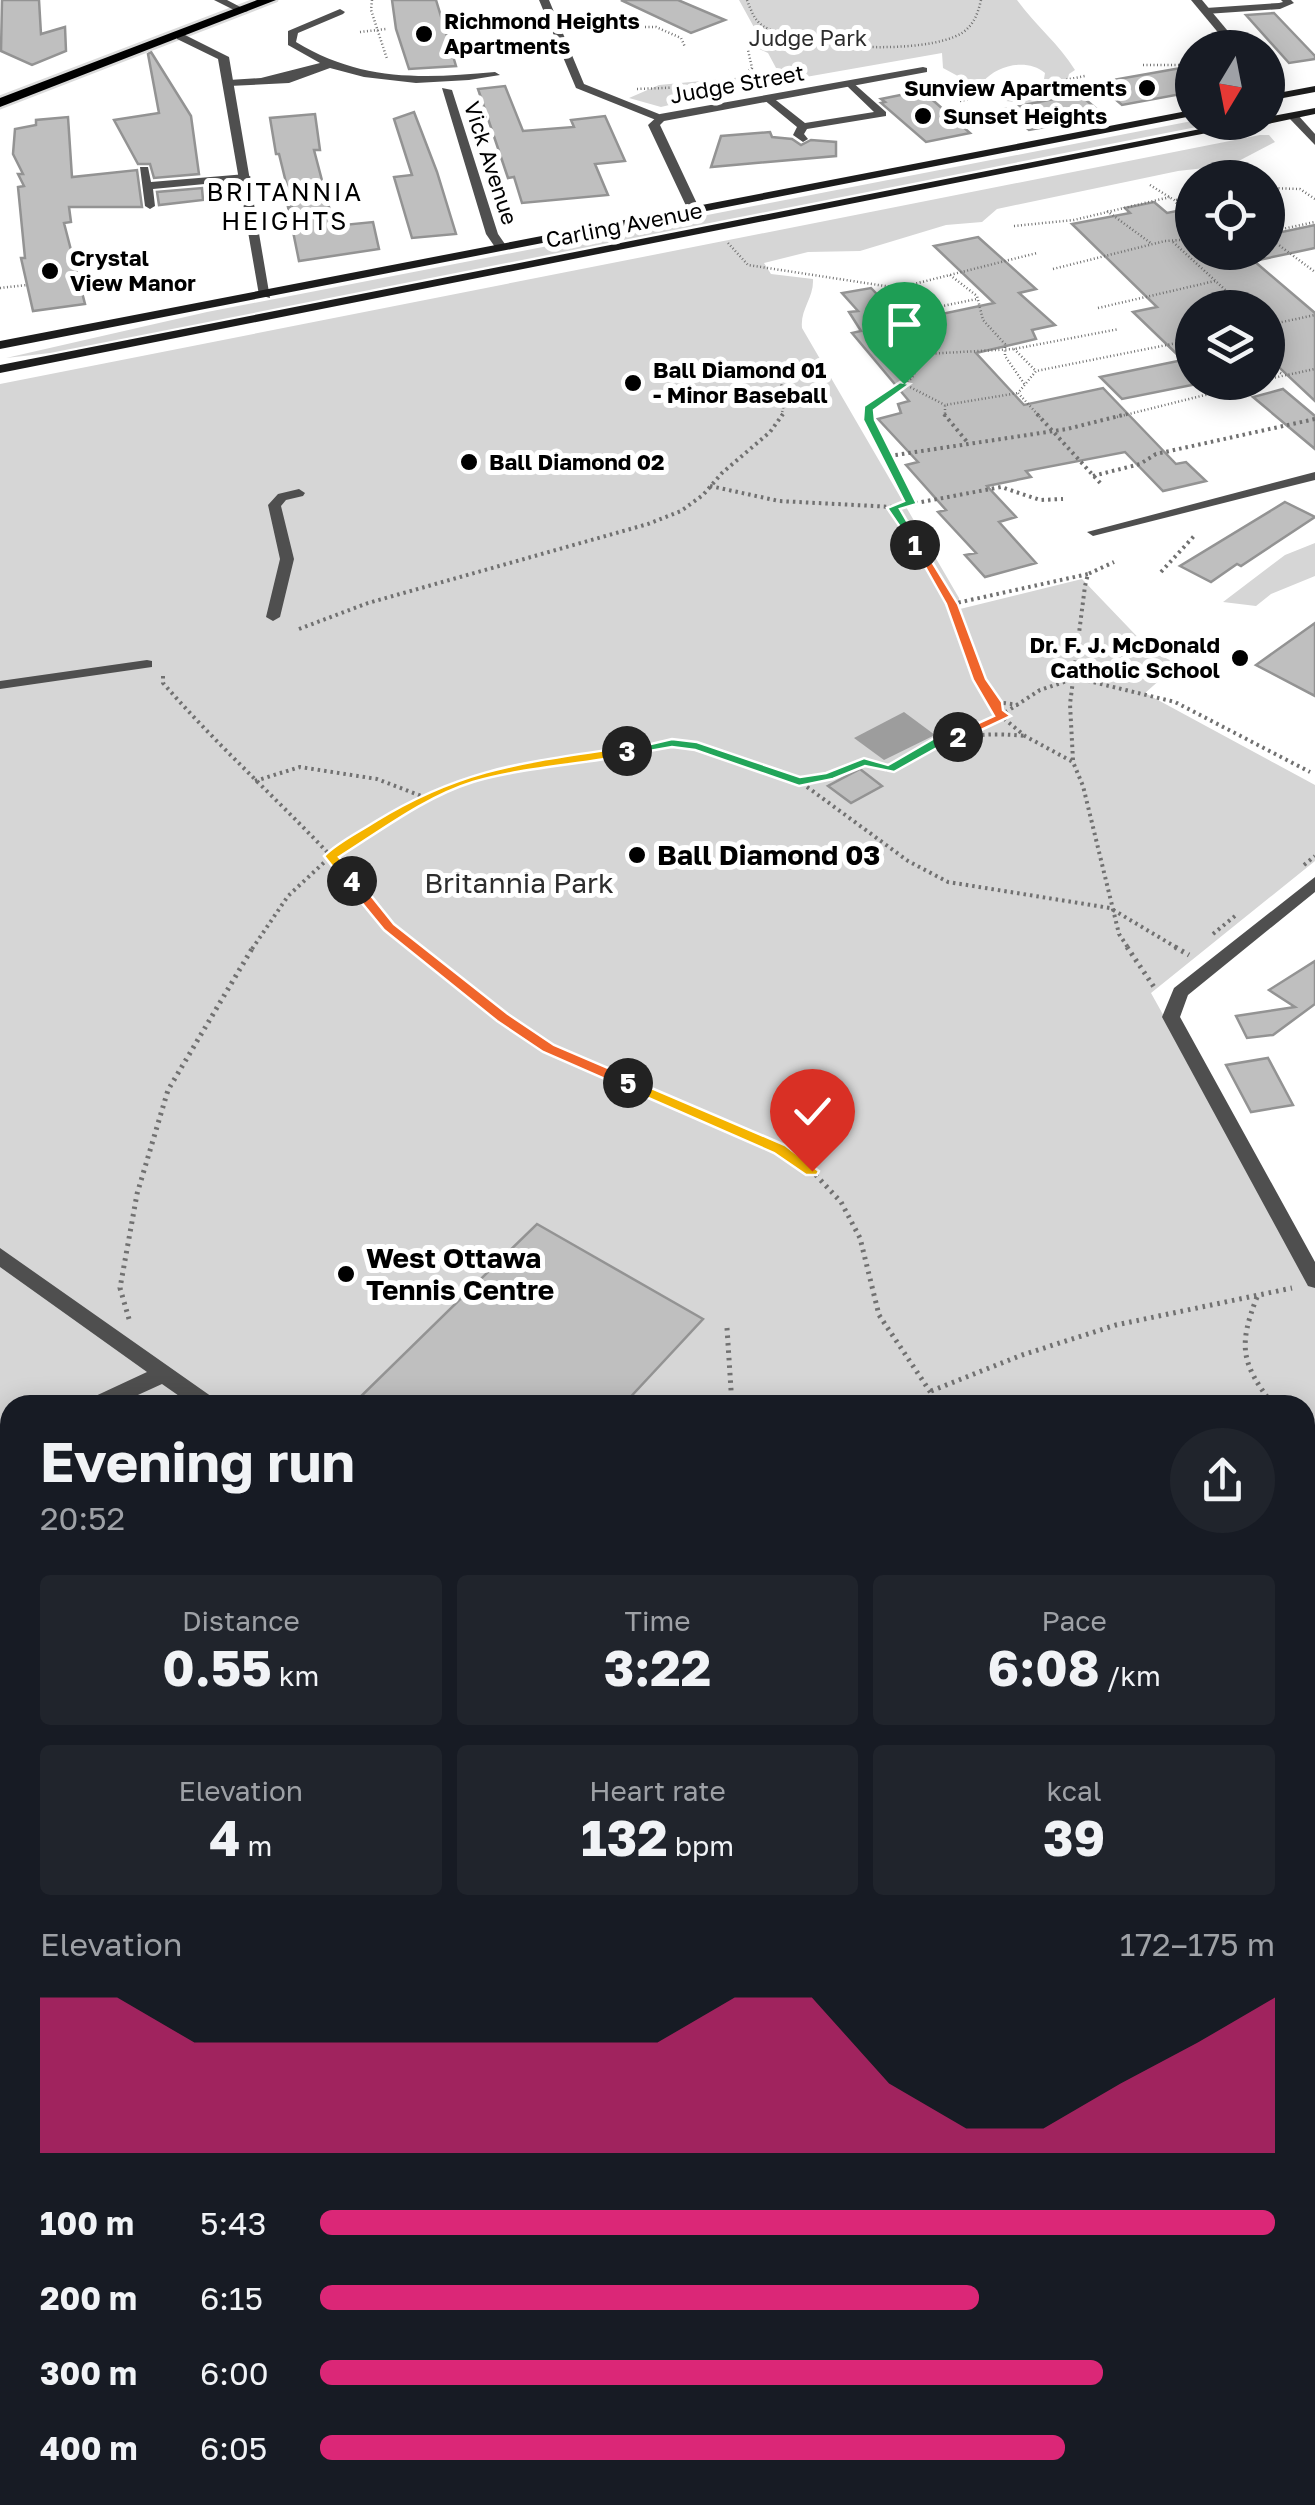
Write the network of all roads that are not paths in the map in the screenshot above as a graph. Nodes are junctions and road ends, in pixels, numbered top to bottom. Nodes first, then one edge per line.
1 (219, 0) edge
2 (270, 0) edge
3 (544, 0) edge
4 (1196, 0) edge
5 (1286, 0) edge
6 (243, 11) junction
7 (340, 12) dead end
8 (1206, 12) junction
9 (1222, 30) edge
10 (181, 36) junction
11 (332, 63) junction
12 (923, 70) dead end
13 (495, 74) dead end
14 (229, 83) junction
15 (851, 84) junction
16 (37, 88) junction
17 (1315, 89) edge
18 (446, 90) dead end
19 (0, 91) edge
20 (1285, 95) edge
21 (768, 100) junction
22 (0, 103) edge
23 (1315, 111) edge
24 (1175, 115) edge
25 (1293, 116) junction
26 (1285, 117) edge
27 (660, 118) junction
28 (0, 120) edge
29 (1175, 138) edge
30 (1315, 141) edge
31 (144, 169) dead end
32 (246, 178) junction
33 (147, 186) junction
34 (150, 206) dead end
35 (694, 210) junction
36 (501, 248) junction
37 (265, 295) junction
38 (0, 345) edge
39 (0, 369) edge
40 (1315, 476) edge
41 (299, 492) dead end
42 (1092, 532) dead end
43 (272, 617) dead end
44 (147, 664) dead end
45 (0, 684) edge
46 (1315, 883) edge
47 (0, 1256) edge
48 (1305, 1283) edge
49 (163, 1374) junction
50 (118, 1395) edge
51 (193, 1395) edge

1 - 6 lane
2 - 6 main road
3 - 27 lane
4 - 8 street
5 - 8 lane
6 - 10 main road
7 - 11 lane
8 - 9 street
10 - 14 street
10 - 16 main road
10 - 28 main road
11 - 13 lane
11 - 14 lane
12 - 15 street, Judge Street
14 - 32 street
15 - 21 street, Judge Street
15 - 21 lane
16 - 19 main road
16 - 22 main road
17 - 20 main road
18 - 36 street, Vick Avenue
21 - 27 street, Judge Street
23 - 25 main road
24 - 35 main road, Carling Avenue
25 - 26 main road
25 - 30 street
27 - 35 street, Judge Street
29 - 39 main road, Carling Avenue
31 - 33 lane
32 - 33 lane
32 - 37 street
33 - 34 lane
35 - 36 main road, Carling Avenue
36 - 37 main road, Carling Avenue
37 - 38 main road, Carling Avenue
40 - 42 lane
41 - 43 lane
44 - 45 lane
46 - 48 street
47 - 49 street
49 - 50 street
49 - 51 street

